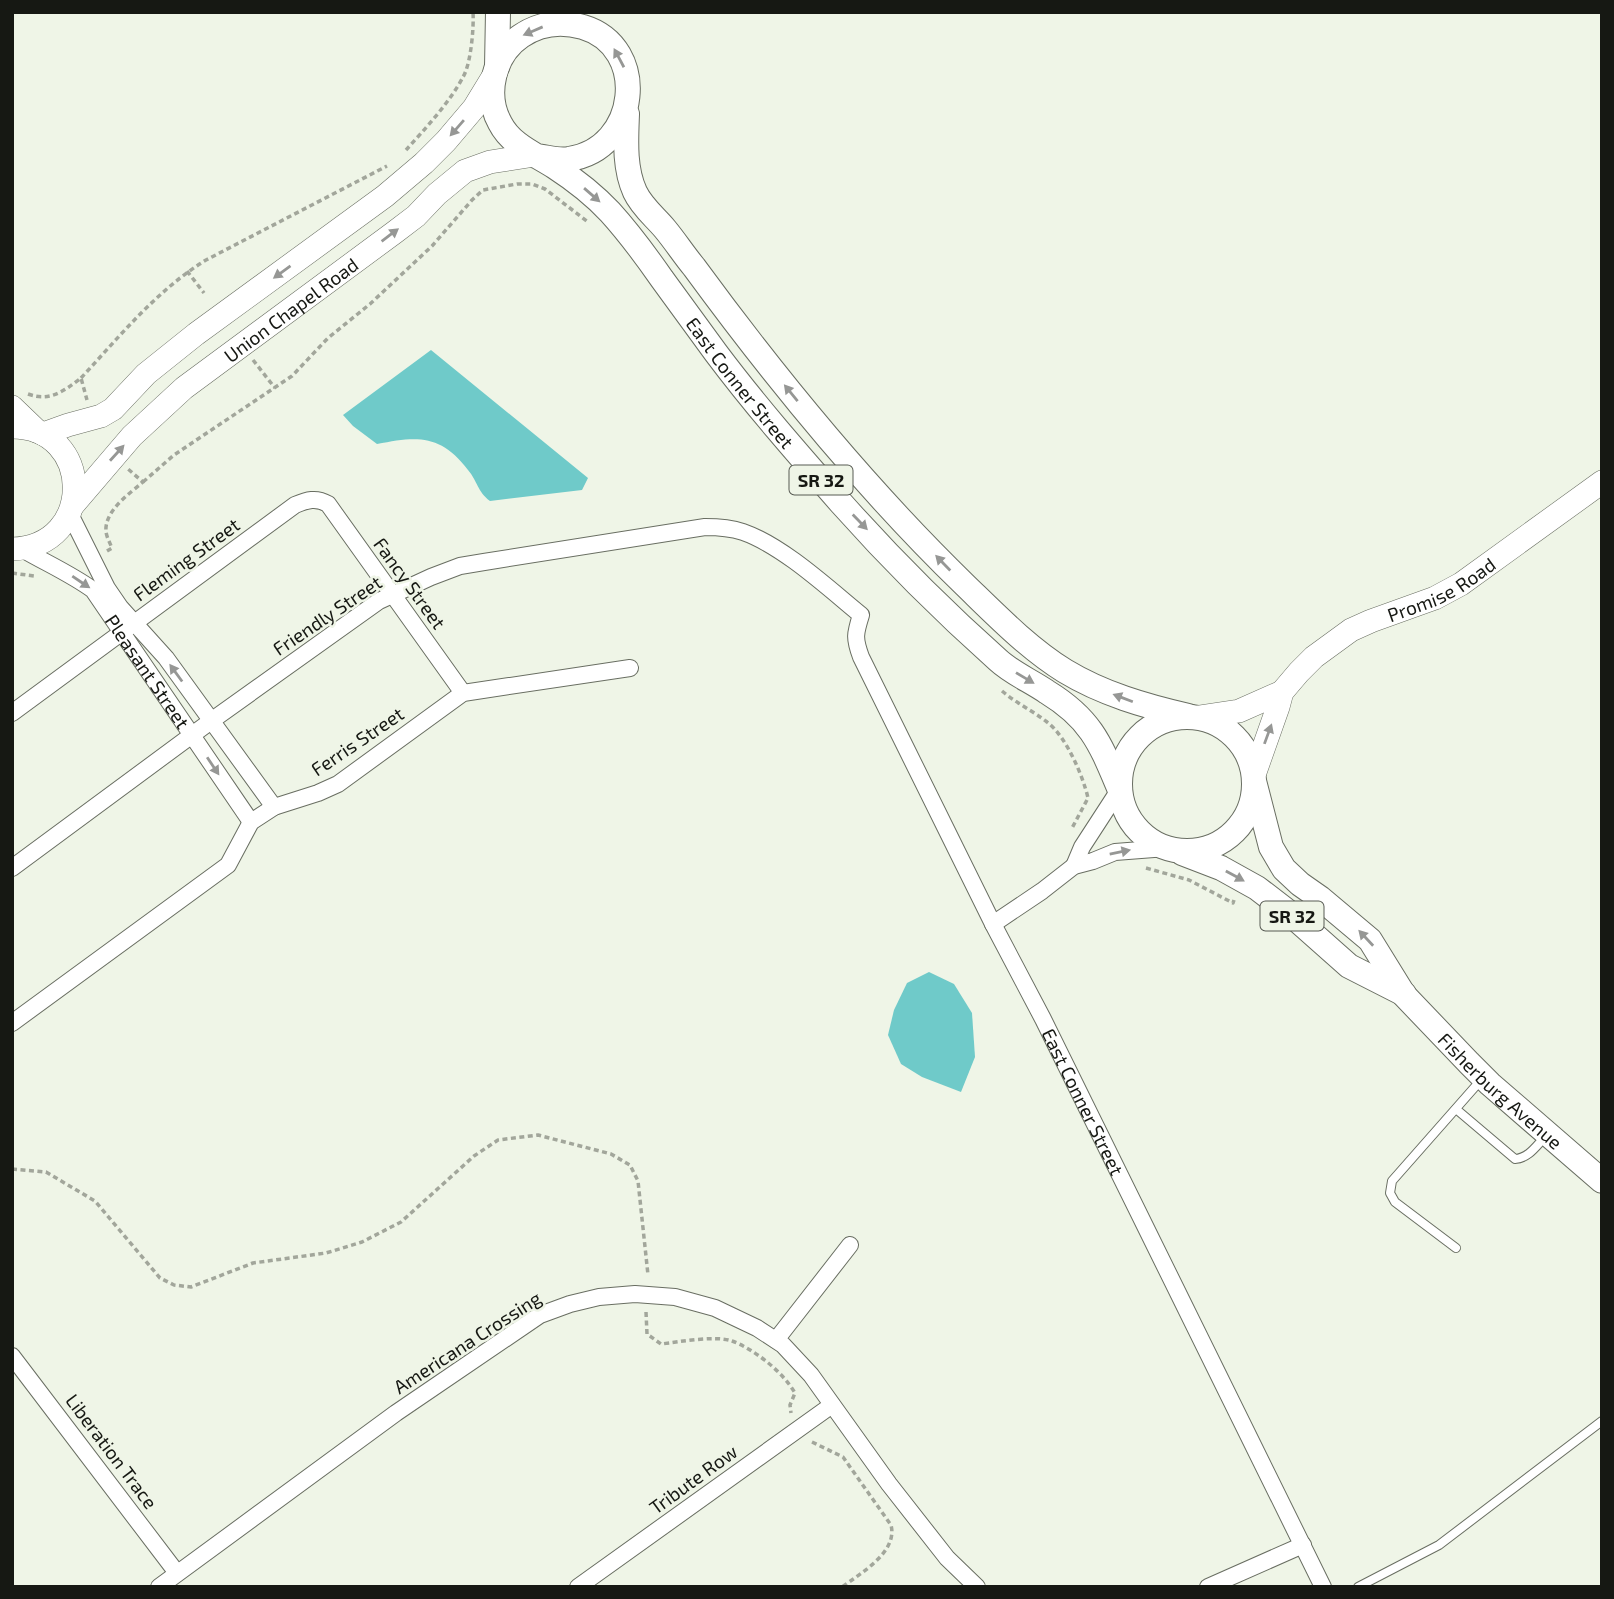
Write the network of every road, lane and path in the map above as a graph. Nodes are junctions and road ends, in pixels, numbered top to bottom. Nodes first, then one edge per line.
1 (473, 12) edge
2 (498, 12) edge
3 (575, 20) edge
4 (496, 70) junction
5 (627, 104) junction
6 (402, 154) dead end
7 (536, 155) junction
8 (397, 159) dead end
9 (581, 216) dead end
10 (187, 271) junction
11 (204, 293) dead end
12 (253, 360) dead end
13 (81, 378) junction
14 (275, 388) junction
15 (18, 400) edge
16 (87, 402) dead end
17 (12, 427) edge
18 (40, 433) junction
19 (126, 467) dead end
20 (143, 482) junction
21 (1602, 482) edge
22 (321, 500) joint
23 (71, 510) junction
24 (113, 548) dead end
25 (17, 549) edge
26 (393, 594) junction
27 (861, 615) joint
28 (128, 627) junction
29 (630, 668) dead end
30 (1282, 692) junction
31 (463, 693) junction
32 (12, 713) edge
33 (1194, 717) junction
34 (211, 721) junction
35 (192, 735) junction
36 (1254, 778) junction
37 (1119, 789) junction
38 (274, 807) junction
39 (251, 822) junction
40 (1170, 849) junction
41 (1074, 866) junction
42 (12, 868) edge
43 (1137, 868) dead end
44 (1238, 894) dead end
45 (993, 923) junction
46 (1404, 995) junction
47 (12, 1023) edge
48 (1483, 1078) junction
49 (1456, 1109) junction
50 (1547, 1134) junction
51 (12, 1169) edge
52 (1602, 1181) edge
53 (850, 1245) dead end
54 (1456, 1248) dead end
55 (648, 1275) dead end
56 (646, 1312) dead end
57 (776, 1340) junction
58 (12, 1356) edge
59 (832, 1405) junction
60 (791, 1413) dead end
61 (1602, 1421) edge
62 (812, 1442) dead end
63 (1303, 1545) junction
64 (177, 1573) junction
65 (159, 1587) edge
66 (578, 1587) edge
67 (842, 1587) edge
68 (977, 1587) edge
69 (1208, 1587) edge
70 (1323, 1587) edge
71 (1358, 1587) edge

1 - 6 path
2 - 4 main road, SR 32
3 -> 4 main road
5 -> 3 main road, SR 32
4 - 7 main road, SR 32
4 -> 18 main road, Union Chapel Road
5 - 7 main road
33 -> 5 main road, East Conner Street / SR 32
23 -> 7 main road, Union Chapel Road
7 -> 37 main road, East Conner Street / SR 32
8 - 10 path
9 - 14 path
10 - 11 path
10 - 13 path
12 - 14 path
13 - 15 path
13 - 16 path
14 - 20 path
15 - 18 main road
17 - 18 main road
18 - 23 main road
19 - 20 path
20 - 24 path
21 - 30 main road, Promise Road
22 - 26 street, Fancy Street
22 - 28 street, Fleming Street
23 - 25 main road, Union Chapel Road
23 - 28 street, Pleasant Street
25 -> 28 street, Pleasant Street
26 - 27 street, Friendly Street
26 - 31 street, Fancy Street
26 - 34 street, Friendly Street
27 - 45 street, East Conner Street
28 - 32 street, Fleming Street
34 -> 28 street, Pleasant Street
28 - 35 street, Pleasant Street
29 - 31 street, Ferris Street
30 - 33 main road, Promise Road
36 -> 30 main road, Promise Road
31 - 38 street, Ferris Street
33 - 36 main road
33 - 37 main road
34 - 35 street, Friendly Street
34 - 38 street, Pleasant Street
35 -> 39 street, Pleasant Street
35 - 42 street, Friendly Street
36 - 40 main road
46 -> 36 main road, Fisherburg Avenue / SR 32
37 - 40 main road
37 - 41 street
38 - 39 street, Ferris Street
39 - 47 street, Ferris Street
41 -> 40 street
40 -> 46 main road, Fisherburg Avenue / SR 32
41 - 45 street
43 - 44 path
45 - 63 street, East Conner Street
46 - 48 main road, Fisherburg Avenue / SR 32
48 - 49 lane
48 - 50 main road, Fisherburg Avenue / SR 32
49 - 50 lane
49 - 54 lane
50 - 52 main road, Fisherburg Avenue / SR 32
51 - 55 path
53 - 57 street
56 - 60 path
57 - 59 street, Americana Crossing
57 - 64 street, Americana Crossing
58 - 64 street, Liberation Trace
59 - 66 street, Tribute Row
59 - 68 street, Americana Crossing
61 - 71 lane
62 - 67 path
63 - 69 street
63 - 70 street, East Conner Street
64 - 65 street, Americana Crossing

